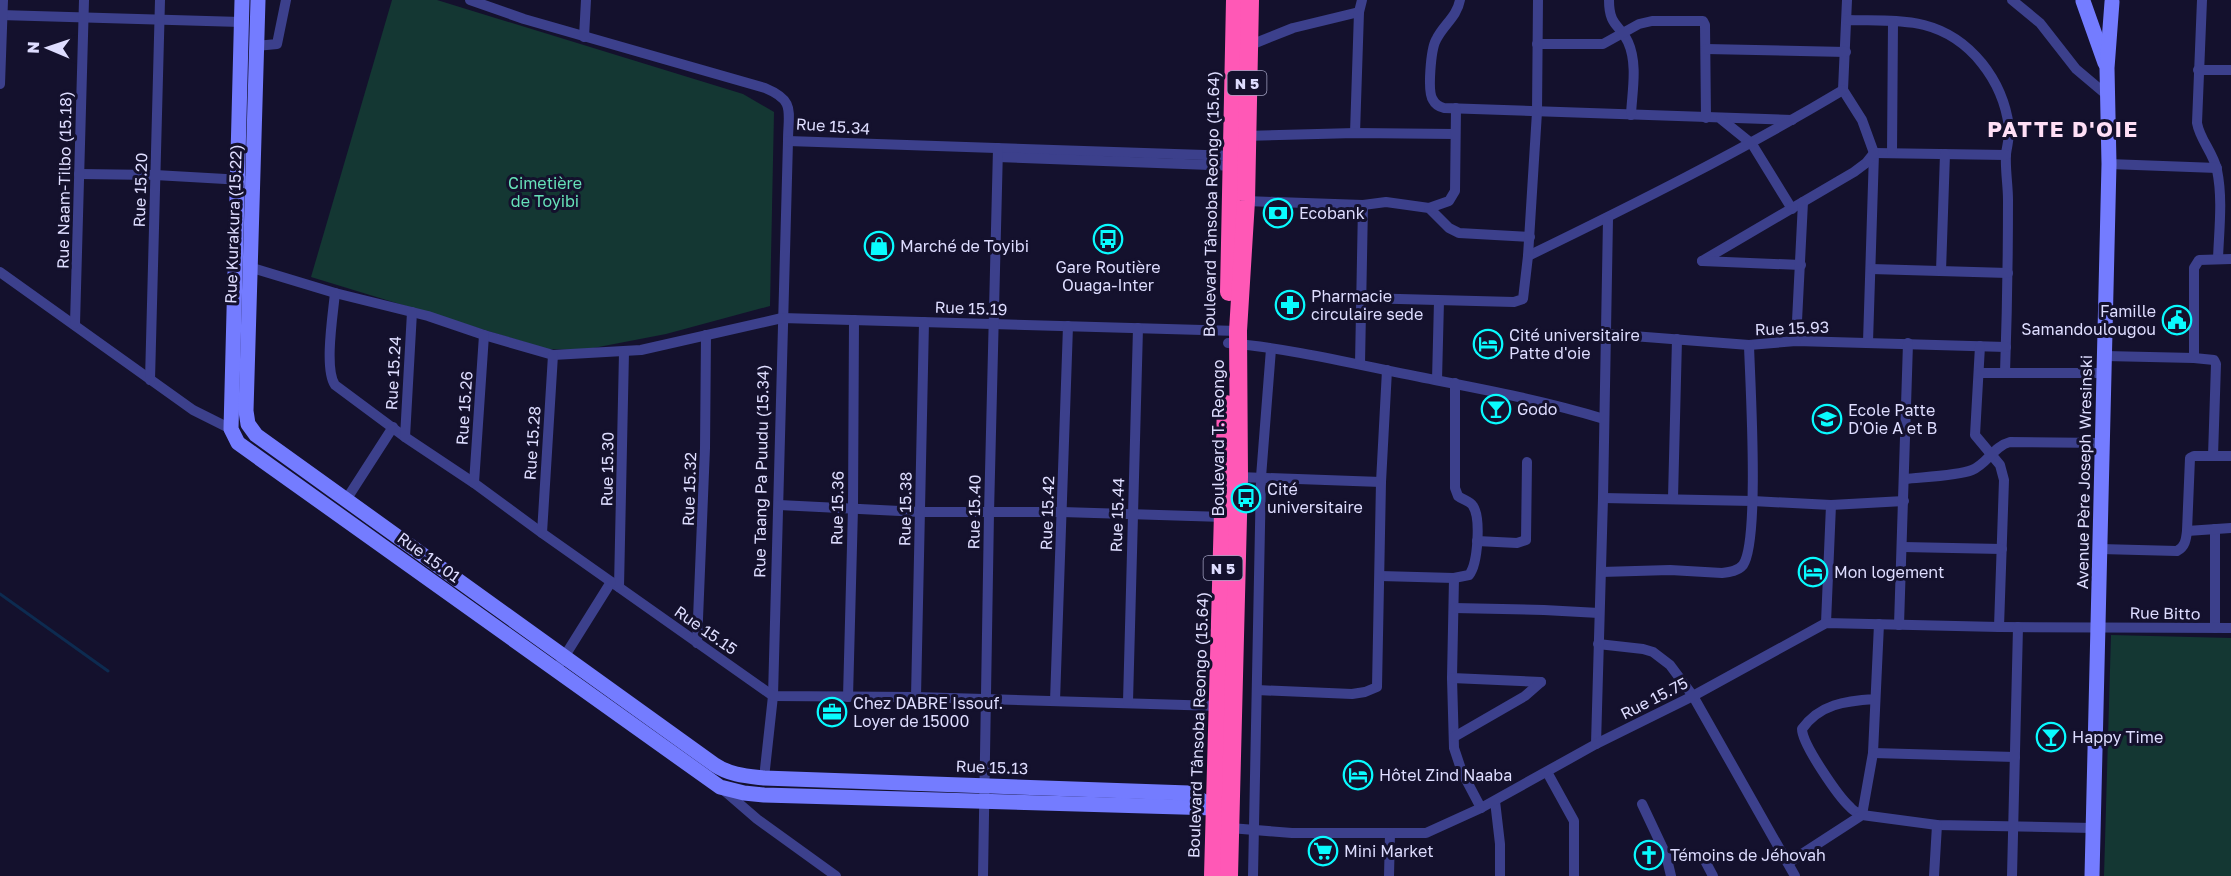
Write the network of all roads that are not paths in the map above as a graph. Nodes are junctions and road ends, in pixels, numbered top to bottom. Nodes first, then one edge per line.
1 (3, 0) edge
2 (84, 0) edge
3 (160, 0) edge
4 (242, 0) edge
5 (258, 0) edge
6 (286, 0) edge
7 (470, 0) edge
8 (586, 0) edge
9 (1235, 0) edge
10 (1250, 0) edge
11 (1362, 0) edge
12 (1460, 0) edge
13 (1538, 0) edge
14 (1609, 0) edge
15 (1847, 0) edge
16 (2012, 0) edge
17 (2083, 0) edge
18 (2202, 0) edge
19 (2113, 1) edge
20 (1359, 12) junction
21 (1, 15) edge
22 (83, 18) junction
23 (160, 20) junction
24 (1846, 20) junction
25 (241, 22) junction
26 (1893, 22) junction
27 (1623, 34) junction
28 (584, 37) junction
29 (1537, 44) junction
30 (256, 46) junction
31 (1248, 46) junction
32 (1706, 50) junction
33 (1846, 52) junction
34 (2107, 68) junction
35 (2198, 70) junction
36 (2231, 70) edge
37 (0, 84) edge
38 (1844, 90) junction
39 (2108, 96) junction
40 (1456, 108) junction
41 (1536, 112) junction
42 (1631, 115) junction
43 (1706, 118) junction
44 (1721, 119) junction
45 (1792, 120) junction
46 (1355, 133) junction
47 (1455, 134) junction
48 (1239, 136) junction
49 (789, 141) junction
50 (1752, 144) junction
51 (998, 153) junction
52 (1874, 153) junction
53 (1892, 153) junction
54 (1945, 154) junction
55 (2006, 155) junction
56 (1239, 161) junction
57 (2109, 164) junction
58 (2217, 168) junction
59 (79, 174) junction
60 (155, 175) junction
61 (244, 180) junction
62 (1246, 201) junction
63 (1803, 202) junction
64 (1363, 205) junction
65 (1429, 208) junction
66 (1792, 208) junction
67 (1608, 219) junction
68 (1530, 237) junction
69 (1528, 256) junction
70 (2218, 259) junction
71 (2231, 259) edge
72 (1801, 265) junction
73 (249, 267) junction
74 (1870, 268) junction
75 (1941, 271) junction
76 (0, 272) edge
77 (2008, 273) junction
78 (335, 293) junction
79 (1361, 298) junction
80 (1439, 301) junction
81 (412, 312) junction
82 (782, 318) junction
83 (854, 320) junction
84 (924, 322) junction
85 (75, 324) junction
86 (993, 324) junction
87 (1068, 326) junction
88 (1138, 328) junction
89 (1607, 334) junction
90 (484, 335) junction
91 (706, 335) junction
92 (1233, 337) junction
93 (1677, 339) junction
94 (1796, 341) junction
95 (1868, 342) junction
96 (1908, 343) junction
97 (1749, 345) junction
98 (1980, 346) junction
99 (2006, 347) junction
100 (1271, 349) junction
101 (624, 352) junction
102 (553, 355) junction
103 (2105, 356) junction
104 (2194, 358) junction
105 (1360, 364) junction
106 (1387, 370) junction
107 (1979, 373) junction
108 (2005, 373) junction
109 (2104, 374) junction
110 (150, 380) junction
111 (1437, 381) junction
112 (1455, 383) junction
113 (1604, 419) junction
114 (393, 427) junction
115 (231, 429) junction
116 (405, 437) junction
117 (265, 442) joint
118 (2103, 443) junction
119 (1991, 455) junction
120 (2213, 456) junction
121 (2231, 456) edge
122 (1527, 462) dead end
123 (1239, 477) junction
124 (1261, 477) junction
125 (1905, 479) junction
126 (1381, 482) junction
127 (474, 483) junction
128 (1603, 498) junction
129 (1673, 498) junction
130 (346, 500) junction
131 (1753, 501) junction
132 (1904, 501) junction
133 (778, 505) junction
134 (1831, 505) junction
135 (853, 508) junction
136 (920, 512) junction
137 (1062, 512) junction
138 (989, 513) junction
139 (1132, 515) junction
140 (1224, 517) junction
141 (2231, 528) edge
142 (2215, 529) junction
143 (2187, 531) junction
144 (542, 533) junction
145 (1477, 541) junction
146 (1903, 547) junction
147 (2002, 549) junction
148 (2100, 549) junction
149 (1601, 572) junction
150 (1380, 576) junction
151 (1454, 578) junction
152 (615, 584) junction
153 (1454, 609) junction
154 (1599, 613) junction
155 (1826, 623) junction
156 (1879, 624) junction
157 (1899, 625) junction
158 (1999, 627) junction
159 (2018, 627) junction
160 (2098, 627) junction
161 (2215, 628) junction
162 (2231, 628) edge
163 (697, 643) junction
164 (1598, 644) junction
165 (559, 664) junction
166 (1452, 678) junction
167 (1257, 690) junction
168 (773, 696) junction
169 (1693, 696) junction
170 (848, 698) junction
171 (916, 698) junction
172 (1875, 699) junction
173 (985, 700) junction
174 (1055, 701) junction
175 (1128, 702) junction
176 (1218, 706) junction
177 (1454, 736) junction
178 (1596, 744) junction
179 (1873, 753) junction
180 (2015, 757) junction
181 (1548, 772) junction
182 (764, 778) junction
183 (985, 785) junction
184 (720, 787) junction
185 (985, 801) junction
186 (1495, 801) junction
187 (1642, 804) dead end
188 (1215, 808) junction
189 (1481, 808) junction
190 (1862, 815) junction
191 (1937, 825) junction
192 (2013, 827) junction
193 (1230, 828) junction
194 (2093, 828) junction
195 (1255, 831) junction
196 (1390, 833) junction
197 (1702, 855) dead end
198 (1788, 863) junction
199 (836, 876) edge
200 (983, 876) edge
201 (1213, 876) edge
202 (1228, 876) edge
203 (1253, 876) edge
204 (1389, 876) edge
205 (1500, 876) edge
206 (1574, 876) edge
207 (1671, 876) edge
208 (1713, 876) edge
209 (1795, 876) edge
210 (1934, 876) edge
211 (2012, 876) edge
212 (2092, 876) edge

1 - 21 street
2 - 22 street, Rue Naam-Tilbo (15.18)
3 - 23 street, Rue 15.20
4 - 25 main road, Rue Kurakura (15.22)
5 - 30 main road, Rue Kurakura (15.22)
6 - 30 street
7 - 28 street, Rue 15.34
8 - 28 street
9 - 48 highway, Boulevard Tânsoba Reongo (15.64) / N 5
10 - 31 highway, N 5
11 - 20 street
12 - 40 street
13 - 29 street
14 - 27 street
15 - 24 street
16 - 39 street
17 - 19 main road
17 - 34 main road, Avenue Père Joseph Wresinski
18 - 35 street
19 - 34 main road, Avenue Père Joseph Wresinski
20 - 31 street
20 - 46 street
21 - 22 street
21 - 37 street
22 - 23 street
22 - 59 street, Rue Naam-Tilbo (15.18)
23 - 25 street
23 - 60 street, Rue 15.20
24 - 26 street
24 - 33 street
25 - 61 main road, Rue Kurakura (15.22)
26 - 53 street
26 - 55 street
27 - 29 street
27 - 32 street
27 - 42 street
28 - 49 street, Rue 15.34
29 - 41 street
30 - 61 main road, Rue Kurakura (15.22)
31 - 48 highway, N 5
32 - 33 street
32 - 43 street
33 - 38 street
34 - 39 main road, Avenue Père Joseph Wresinski
35 - 36 street
35 - 58 street
38 - 45 street
38 - 52 street
39 - 57 main road, Avenue Père Joseph Wresinski
40 - 41 street
40 - 47 street
41 - 42 street
41 - 68 street
42 - 43 street
43 - 44 street
44 - 45 street
44 - 50 street
45 - 50 street
46 - 47 street
46 - 48 street
47 - 65 street
48 - 56 highway, Boulevard Tânsoba Reongo (15.64) / N 5
49 - 51 street, Rue 15.34
49 - 82 street, Rue Taang Pa Puudu (15.34)
50 - 66 street
50 - 67 street
51 - 56 street, Rue 15.34
51 - 86 street, Rue 15.40
52 - 53 street
52 - 63 street
52 - 74 street
53 - 54 street
54 - 55 street
54 - 75 street
55 - 77 street
56 - 62 highway, Boulevard T. Reongo / N 5
56 - 92 highway, Boulevard Tânsoba Reongo (15.64) / N 5
57 - 58 street
57 - 103 main road, Avenue Père Joseph Wresinski
58 - 70 street
59 - 60 street
59 - 85 street, Rue Naam-Tilbo (15.18)
60 - 61 street
60 - 110 street, Rue 15.20
61 - 73 main road, Rue Kurakura (15.22)
61 - 115 main road, Rue Kurakura (15.22)
62 - 64 street
62 - 92 highway, Boulevard T. Reongo / N 5
63 - 66 street
63 - 72 street
64 - 65 street
64 - 79 street
65 - 68 street
66 - 72 street
67 - 69 street
67 - 89 street
68 - 69 street
69 - 80 street
70 - 71 street
70 - 104 street
72 - 94 street
73 - 78 street, Rue 15.19
73 - 117 main road, Rue Kurakura (15.22)
74 - 75 street
74 - 95 street
75 - 77 street
76 - 85 street, Rue 15.01
77 - 99 street
78 - 81 street, Rue 15.19
78 - 114 street, Rue 15.15
79 - 80 street
79 - 105 street
80 - 111 street
81 - 90 street, Rue 15.19
81 - 116 street, Rue 15.24
82 - 83 street, Rue 15.19
82 - 91 street, Rue 15.19
82 - 133 street, Rue Taang Pa Puudu (15.34)
83 - 84 street, Rue 15.19
83 - 135 street, Rue 15.36
84 - 86 street, Rue 15.19
84 - 136 street, Rue 15.38
85 - 110 street, Rue 15.01
86 - 87 street, Rue 15.19
86 - 138 street, Rue 15.40
87 - 88 street, Rue 15.19
87 - 137 street, Rue 15.42
88 - 92 street, Rue 15.19
88 - 139 street, Rue 15.44
89 - 93 street, Rue 15.93
89 - 113 street
90 - 102 street, Rue 15.19
90 - 127 street, Rue 15.26
91 - 101 street, Rue 15.19
91 - 163 street, Rue 15.32
92 - 100 street, Rue 15.19
92 - 123 highway, Boulevard T. Reongo / N 5
92 - 140 highway, Boulevard Tânsoba Reongo (15.64) / N 5
93 - 97 street, Rue 15.93
93 - 129 street
94 - 95 street, Rue 15.93
94 - 97 street, Rue 15.93
95 - 96 street, Rue 15.93
96 - 98 street, Rue 15.93
96 - 125 street
97 - 131 street
98 - 99 street, Rue 15.93
98 - 107 street
99 - 108 street
100 - 105 street, Rue 15.19
100 - 124 street
101 - 102 street, Rue 15.19
101 - 152 street, Rue 15.30
102 - 144 street, Rue 15.28
103 - 104 street
103 - 109 main road, Avenue Père Joseph Wresinski
104 - 120 street
105 - 106 street, Rue 15.19
106 - 111 street, Rue 15.19
106 - 126 street
107 - 108 street
107 - 119 street
108 - 109 street
109 - 118 main road, Avenue Père Joseph Wresinski
110 - 115 street, Rue 15.01
111 - 112 street, Rue 15.19
112 - 113 street, Rue 15.19
112 - 145 street
113 - 128 street
114 - 116 street, Rue 15.15
114 - 130 street, Rue 15.24
115 - 165 main road, Rue 15.01
116 - 127 street, Rue 15.15
117 - 130 main road, Rue 15.01
118 - 119 street
118 - 148 main road, Avenue Père Joseph Wresinski
119 - 125 street
119 - 147 street
120 - 121 street
120 - 143 street
122 - 145 street
123 - 124 street
123 - 193 highway, Boulevard T. Reongo / N 5
124 - 126 street
124 - 167 street
125 - 132 street
126 - 150 street
127 - 144 street, Rue 15.15
128 - 129 street
128 - 149 street
129 - 131 street
130 - 165 main road, Rue 15.01
131 - 134 street
131 - 149 street
132 - 134 street
132 - 146 street
133 - 135 street
133 - 168 street, Rue Taang Pa Puudu (15.34)
134 - 155 street
135 - 136 street
135 - 170 street, Rue 15.36
136 - 138 street
136 - 171 street, Rue 15.38
137 - 138 street
137 - 139 street
137 - 174 street, Rue 15.42
138 - 173 street, Rue 15.40
139 - 140 street
139 - 175 street, Rue 15.44
140 - 176 highway, Boulevard Tânsoba Reongo (15.64) / N 5
141 - 142 street
142 - 143 street
142 - 161 street
143 - 148 street
144 - 152 street, Rue 15.15
145 - 151 street
146 - 147 street
146 - 157 street
147 - 158 street
148 - 160 main road, Avenue Père Joseph Wresinski
149 - 154 street
150 - 151 street
150 - 167 street
151 - 153 street
152 - 163 street, Rue 15.15
152 - 165 street
153 - 154 street
153 - 166 street
154 - 164 street
155 - 156 street, Rue 15.75
155 - 169 street, Rue 15.75
156 - 157 street, Rue 15.75
156 - 172 street
157 - 158 street, Rue 15.75
158 - 159 street, Rue 15.75
159 - 160 street, Rue 15.75
159 - 180 street
160 - 161 street, Rue Bitto
160 - 194 main road, Avenue Père Joseph Wresinski
161 - 162 street, Rue Bitto
163 - 168 street, Rue 15.15
164 - 169 street
164 - 178 street
165 - 182 main road, Rue 15.01
165 - 184 main road, Rue 15.01
166 - 177 street
166 - 177 street
167 - 195 street
168 - 170 street
168 - 182 street, Rue Taang Pa Puudu (15.34)
169 - 178 street, Rue 15.75
169 - 198 street
170 - 171 street
171 - 173 street
172 - 179 street
172 - 190 street
173 - 174 street
173 - 183 street, Rue 15.40
174 - 175 street
175 - 176 street
176 - 188 highway, Boulevard Tânsoba Reongo (15.64) / N 5
177 - 189 street
178 - 181 street, Rue 15.75
179 - 180 street
179 - 190 street
180 - 192 street
181 - 186 street, Rue 15.75
181 - 206 street
182 - 183 main road, Rue 15.13
183 - 185 street, Rue 15.40
183 - 188 main road, Rue 15.13
184 - 185 main road, Rue 15.13
184 - 199 street, Rue 15.01
185 - 188 main road, Rue 15.13
185 - 200 street, Rue 15.40
186 - 189 street, Rue 15.75
186 - 205 street
187 - 207 street
188 - 193 main road, Rue 15.13
188 - 201 highway, Boulevard Tânsoba Reongo (15.64) / N 5
189 - 196 street, Rue 15.75
190 - 191 street
190 - 198 street
191 - 192 street
191 - 210 street
192 - 194 street
192 - 211 street
193 - 195 street, Rue 15.75
193 - 202 highway, Boulevard T. Reongo / N 5
194 - 212 main road, Avenue Père Joseph Wresinski
195 - 196 street, Rue 15.75
195 - 203 street
196 - 204 street
197 - 208 street
198 - 209 street

